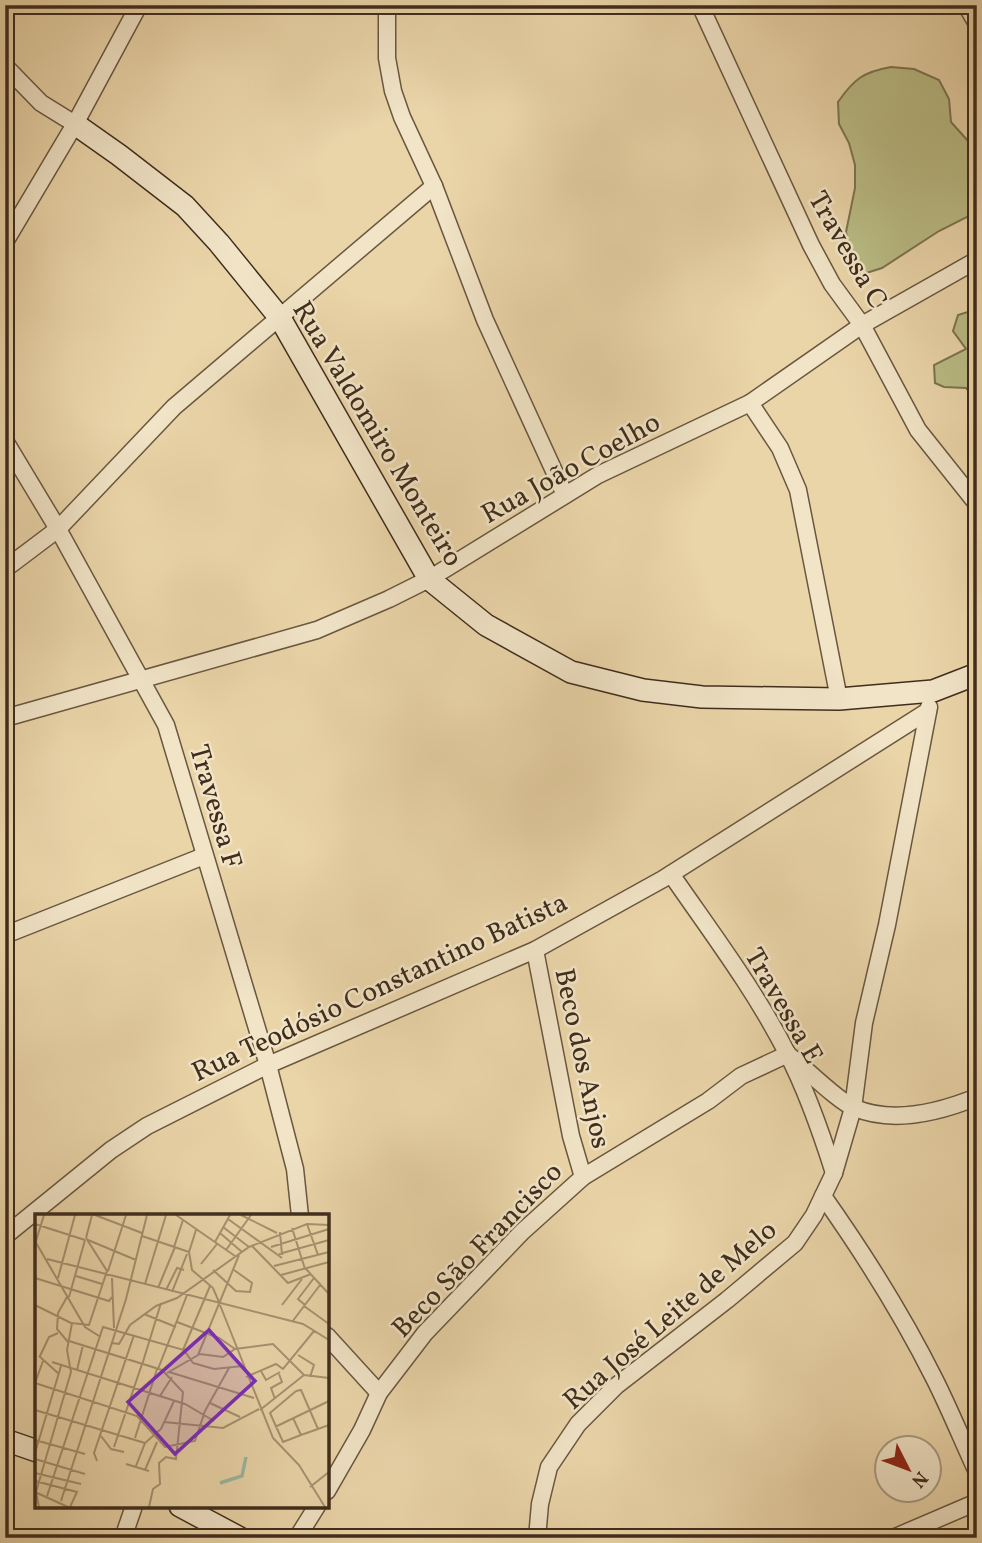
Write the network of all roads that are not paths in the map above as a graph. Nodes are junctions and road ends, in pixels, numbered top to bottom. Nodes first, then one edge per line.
1 (138, 5) edge
2 (387, 5) edge
3 (700, 5) edge
4 (966, 5) edge
5 (977, 24) edge
6 (5, 66) edge
7 (75, 124) junction
8 (435, 186) junction
9 (5, 242) edge
10 (977, 260) edge
11 (281, 318) junction
12 (862, 325) junction
13 (750, 403) junction
14 (5, 441) edge
15 (565, 495) junction
16 (977, 504) edge
17 (58, 529) junction
18 (5, 569) edge
19 (429, 579) junction
20 (977, 674) edge
21 (143, 680) junction
22 (839, 699) junction
23 (931, 701) junction
24 (5, 719) edge
25 (204, 856) junction
26 (671, 874) junction
27 (5, 935) edge
28 (535, 950) junction
29 (788, 1054) junction
30 (268, 1065) junction
31 (977, 1097) edge
32 (853, 1108) junction
33 (834, 1173) junction
34 (583, 1177) junction
35 (823, 1196) junction
36 (300, 1214) edge
37 (5, 1236) edge
38 (329, 1338) edge
39 (379, 1393) junction
40 (5, 1440) edge
41 (35, 1450) edge
42 (977, 1472) edge
43 (329, 1488) edge
44 (977, 1502) edge
45 (133, 1508) edge
46 (184, 1508) edge
47 (316, 1508) edge
48 (123, 1538) edge
49 (240, 1538) edge
50 (297, 1538) edge
51 (537, 1538) edge
52 (893, 1538) edge

1 - 7 street
2 - 8 street
3 - 12 street, Travessa C
4 - 5 street
6 - 7 street
7 - 9 street
7 - 11 street, Rua Valdomiro Monteiro
8 - 11 street
8 - 15 street
10 - 12 street, Rua João Coelho
11 - 17 street
11 - 19 street, Rua Valdomiro Monteiro
12 - 13 street, Rua João Coelho
12 - 16 street, Travessa C
13 - 15 street, Rua João Coelho
13 - 22 street
14 - 17 street, Travessa F
15 - 19 street, Rua João Coelho
17 - 18 street
17 - 21 street, Travessa F
19 - 21 street, Rua João Coelho
19 - 22 street, Rua Valdomiro Monteiro
20 - 23 street, Rua Teodósio Constantino Batista
21 - 24 street, Rua João Coelho
21 - 25 street, Travessa F
22 - 23 street, Rua Valdomiro Monteiro
23 - 26 street, Rua Teodósio Constantino Batista
23 - 32 street, Rua José Leite de Melo
25 - 27 street
25 - 30 street, Travessa F
26 - 28 street, Rua Teodósio Constantino Batista
26 - 29 street, Travessa E
28 - 30 street, Rua Teodósio Constantino Batista
28 - 34 street, Beco dos Anjos
29 - 32 street
29 - 33 street, Travessa E
29 - 34 street, Beco São Francisco
30 - 36 street, Travessa F
30 - 37 street, Rua Teodósio Constantino Batista
31 - 32 street
32 - 33 street, Rua José Leite de Melo
33 - 35 street, Rua José Leite de Melo
34 - 39 street, Beco São Francisco
35 - 42 street
35 - 51 street, Rua José Leite de Melo
38 - 39 street
39 - 43 street, Beco São Francisco
40 - 41 street
44 - 52 street
45 - 48 street
46 - 49 street
47 - 50 street

